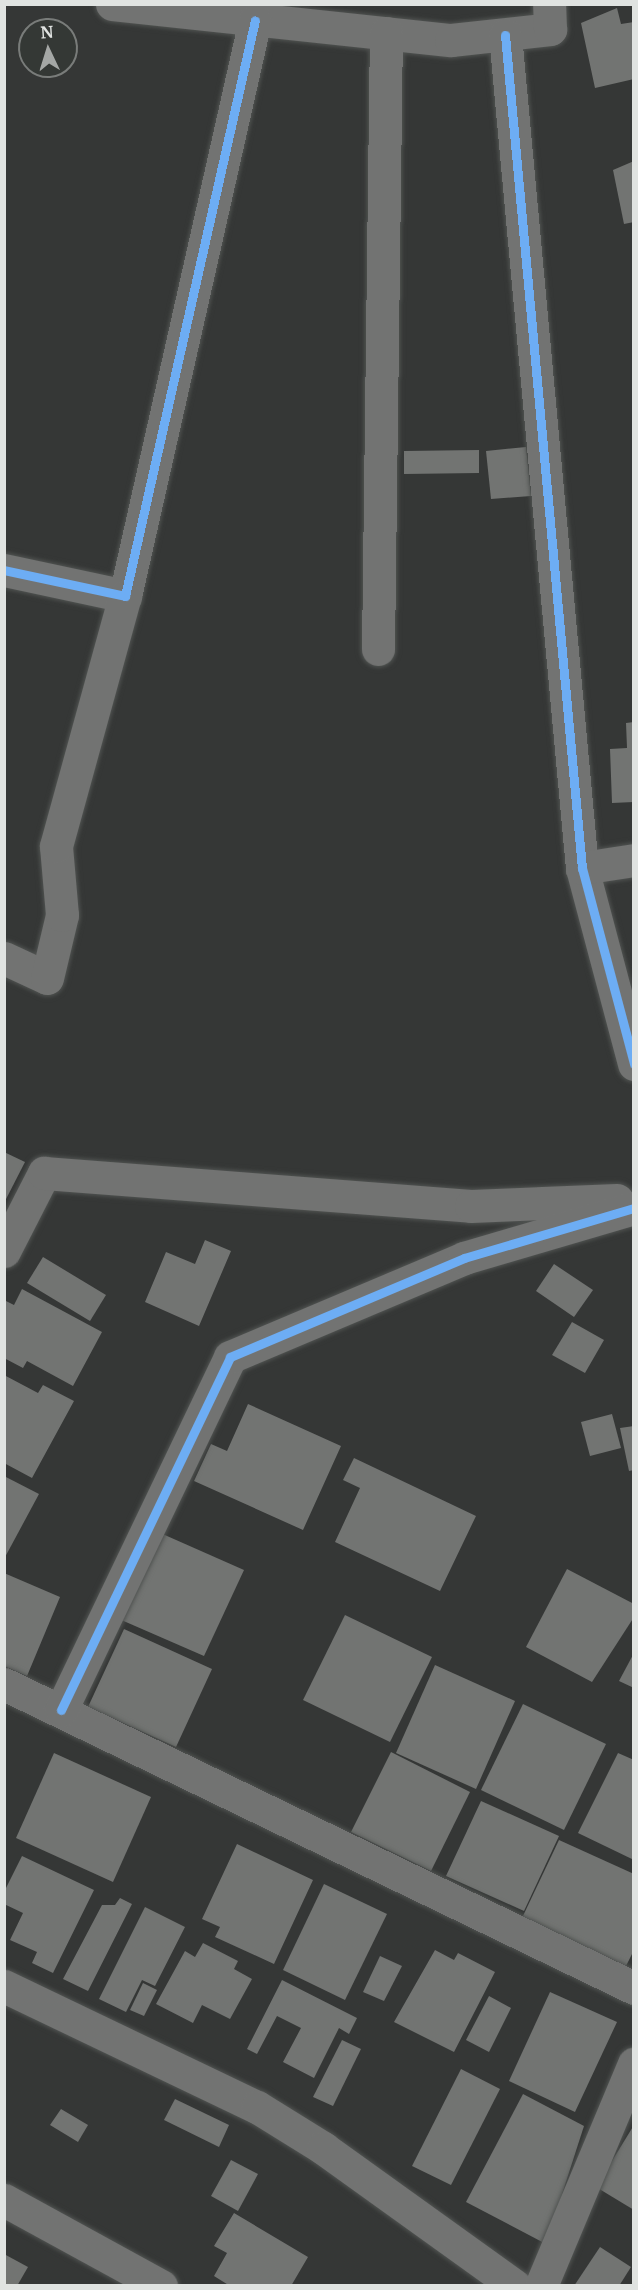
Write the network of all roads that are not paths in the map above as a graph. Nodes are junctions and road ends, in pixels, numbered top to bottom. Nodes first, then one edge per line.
1 (112, 4) edge
2 (549, 4) edge
3 (255, 20) junction
4 (386, 33) junction
5 (505, 35) junction
6 (4, 570) edge
7 (125, 596) junction
8 (378, 649) dead end
9 (633, 860) edge
10 (582, 868) junction
11 (4, 958) edge
12 (633, 1064) edge
13 (633, 1199) edge
14 (633, 1208) edge
15 (4, 1251) edge
16 (4, 1684) edge
17 (61, 1710) junction
18 (4, 1986) edge
19 (633, 1988) edge
20 (633, 2064) edge
21 (4, 2200) edge
22 (161, 2286) edge
23 (515, 2286) edge
24 (540, 2286) edge

1 - 3 street
2 - 5 street
3 - 4 street
3 - 7 street
4 - 5 street
4 - 8 street
5 - 10 street
6 - 7 street
7 - 11 street
9 - 10 street
10 - 12 street
13 - 15 street
14 - 17 street
16 - 17 street
17 - 19 street
18 - 23 street
20 - 24 street
21 - 22 street

